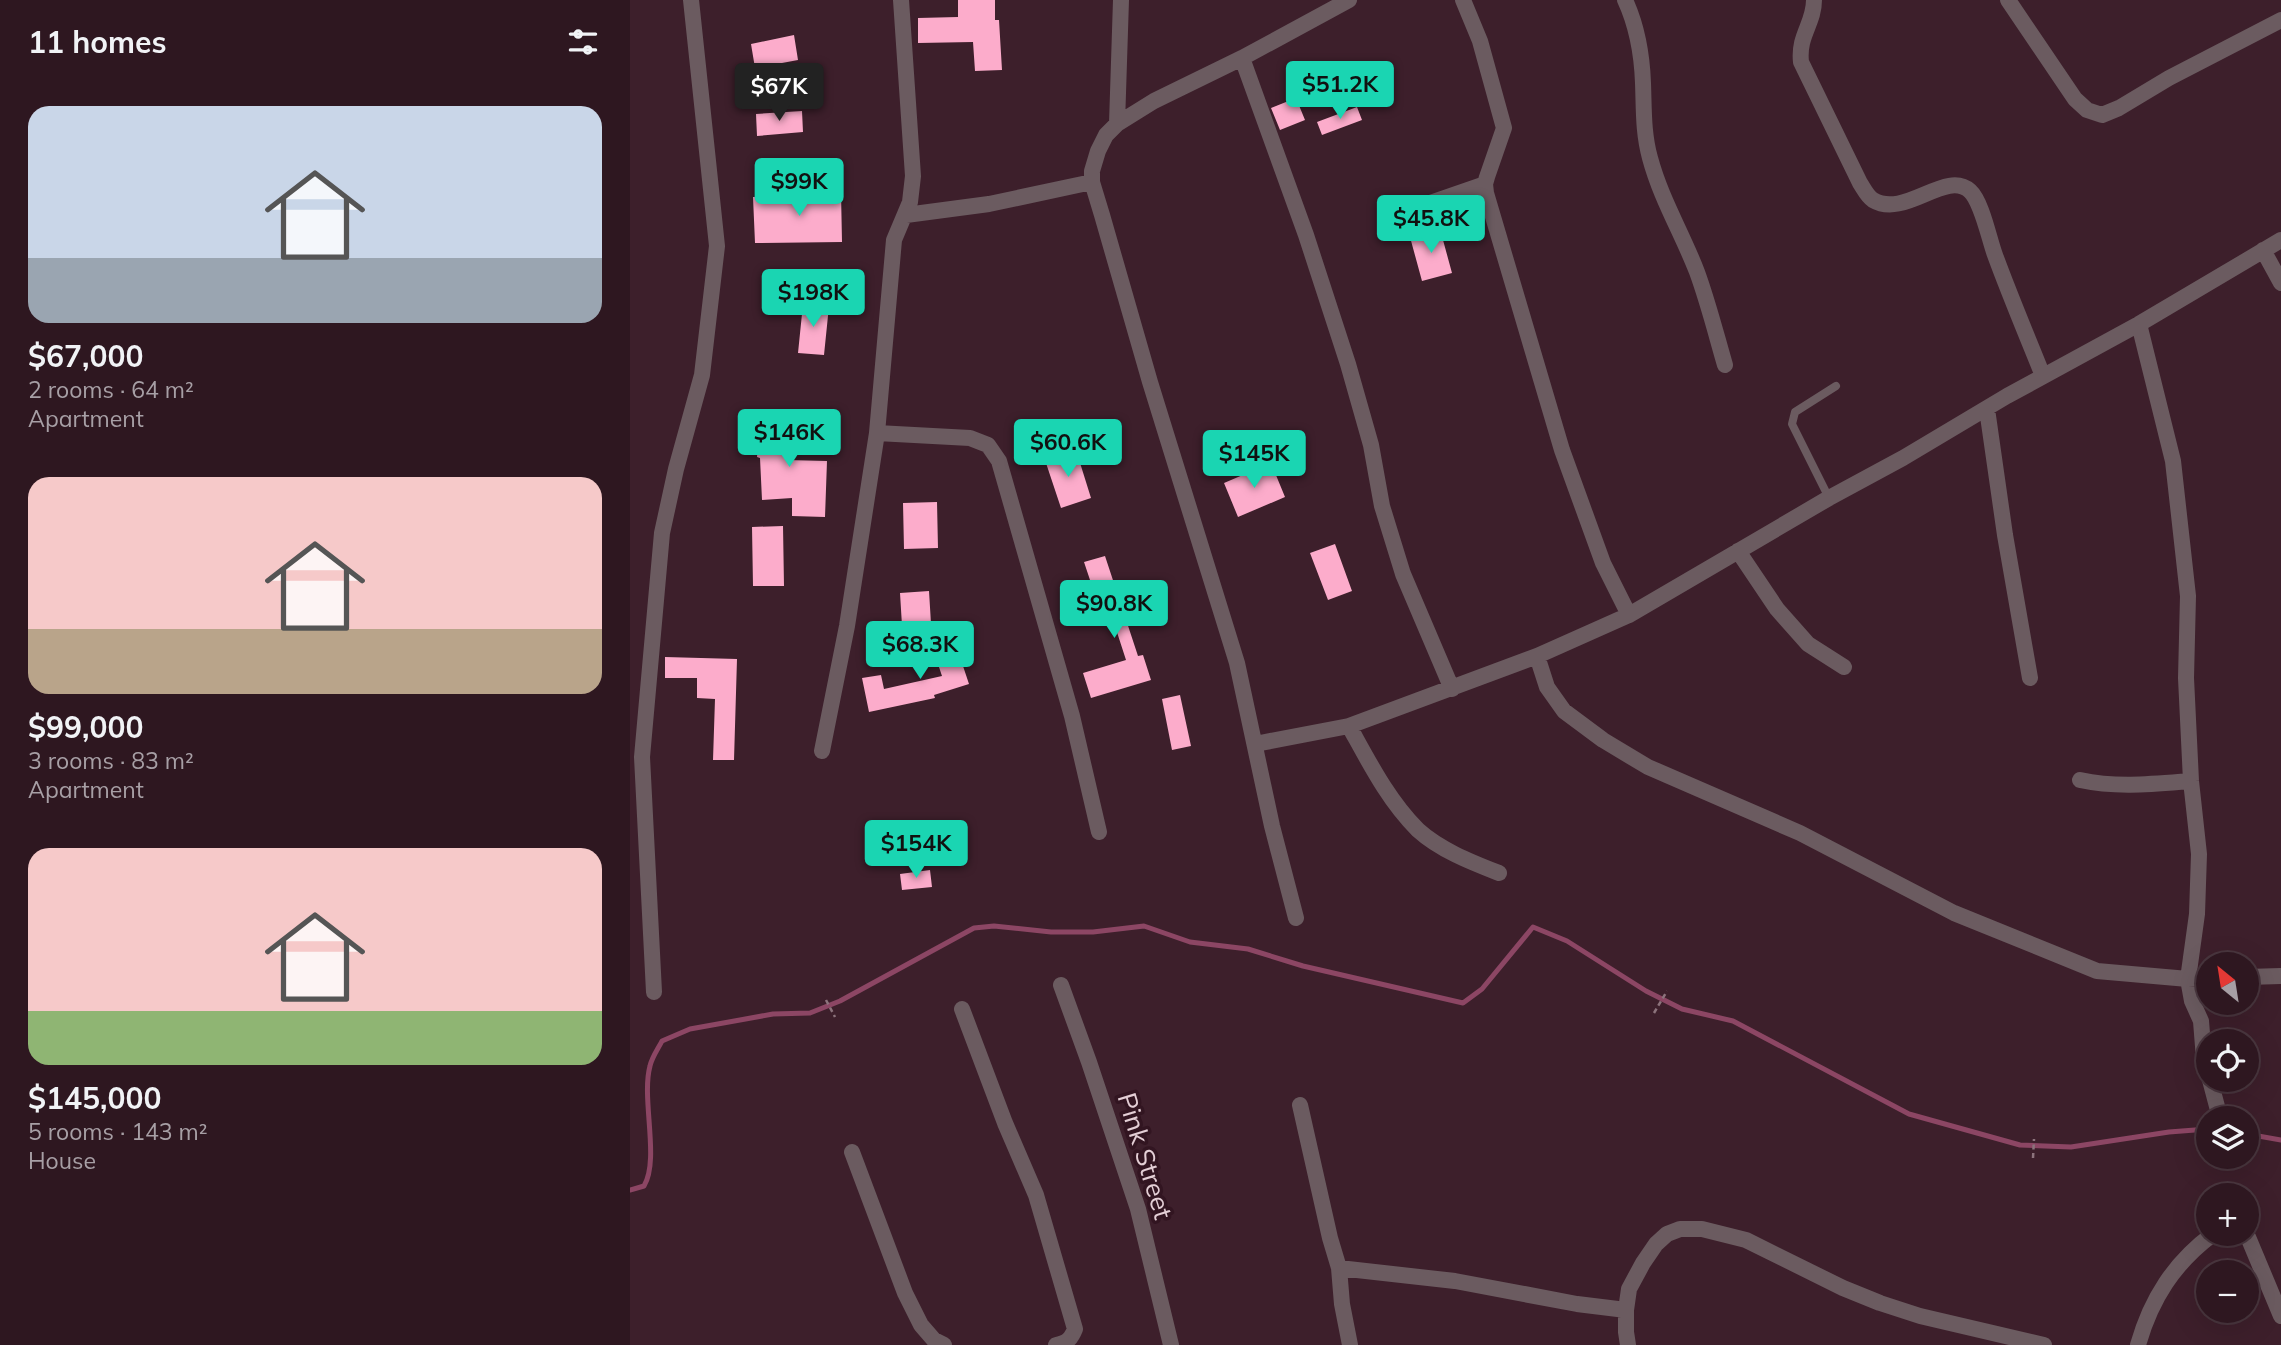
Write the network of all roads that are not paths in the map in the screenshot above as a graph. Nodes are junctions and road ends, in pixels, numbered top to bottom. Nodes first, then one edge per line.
1 (691, 0) edge
2 (901, 0) edge
3 (1121, 0) edge
4 (1349, 0) edge
5 (1463, 0) edge
6 (1625, 0) edge
7 (1814, 0) edge
8 (2008, 0) edge
9 (2281, 20) edge
10 (1242, 58) junction
11 (1117, 124) junction
12 (1092, 182) junction
13 (1485, 184) junction
14 (1404, 212) dead end
15 (906, 215) junction
16 (2281, 240) edge
17 (2263, 250) junction
18 (2281, 283) edge
19 (2139, 324) junction
20 (1725, 365) dead end
21 (2043, 376) junction
22 (1836, 386) dead end
23 (1987, 409) junction
24 (877, 433) junction
25 (1829, 498) junction
26 (1738, 551) junction
27 (1629, 615) junction
28 (1537, 656) junction
29 (1844, 667) dead end
30 (2030, 678) dead end
31 (1452, 688) junction
32 (1349, 726) junction
33 (1255, 744) junction
34 (822, 751) dead end
35 (2081, 780) dead end
36 (2190, 781) junction
37 (1099, 832) dead end
38 (1499, 873) dead end
39 (1296, 918) dead end
40 (2281, 976) edge
41 (2259, 977) edge
42 (2188, 979) junction
43 (2196, 979) edge
44 (1061, 985) dead end
45 (654, 992) dead end
46 (962, 1009) dead end
47 (2202, 1029) edge
48 (1300, 1105) dead end
49 (852, 1152) dead end
50 (2201, 1246) edge
51 (2252, 1246) edge
52 (1339, 1268) junction
53 (1626, 1310) junction
54 (2281, 1315) edge
55 (944, 1345) edge
56 (1056, 1345) edge
57 (1171, 1345) edge
58 (1350, 1345) edge
59 (1628, 1345) edge
60 (2044, 1345) edge
61 (2138, 1345) edge

1 - 45 street
2 - 15 street
3 - 11 street
4 - 10 street
5 - 13 street
6 - 20 street
7 - 21 street
8 - 9 street
10 - 11 street
10 - 31 street
11 - 12 street
12 - 15 street
12 - 33 street
13 - 14 street
13 - 27 street
15 - 24 street
16 - 17 street
17 - 18 street
17 - 19 street
19 - 21 street
19 - 36 street
21 - 23 street
22 - 25 lane
23 - 25 street
23 - 30 street
24 - 34 street
24 - 37 street
25 - 26 street
26 - 27 street
26 - 29 street
27 - 28 street
28 - 31 street
28 - 42 street
31 - 32 street
32 - 33 street
32 - 38 street
33 - 39 street
35 - 36 street
36 - 42 street
40 - 41 street
42 - 43 street
42 - 47 street
44 - 57 street, Pink Street
46 - 56 street
48 - 52 street
49 - 55 street
50 - 61 street
51 - 54 street
52 - 53 street
52 - 58 street
53 - 59 street
53 - 60 street

